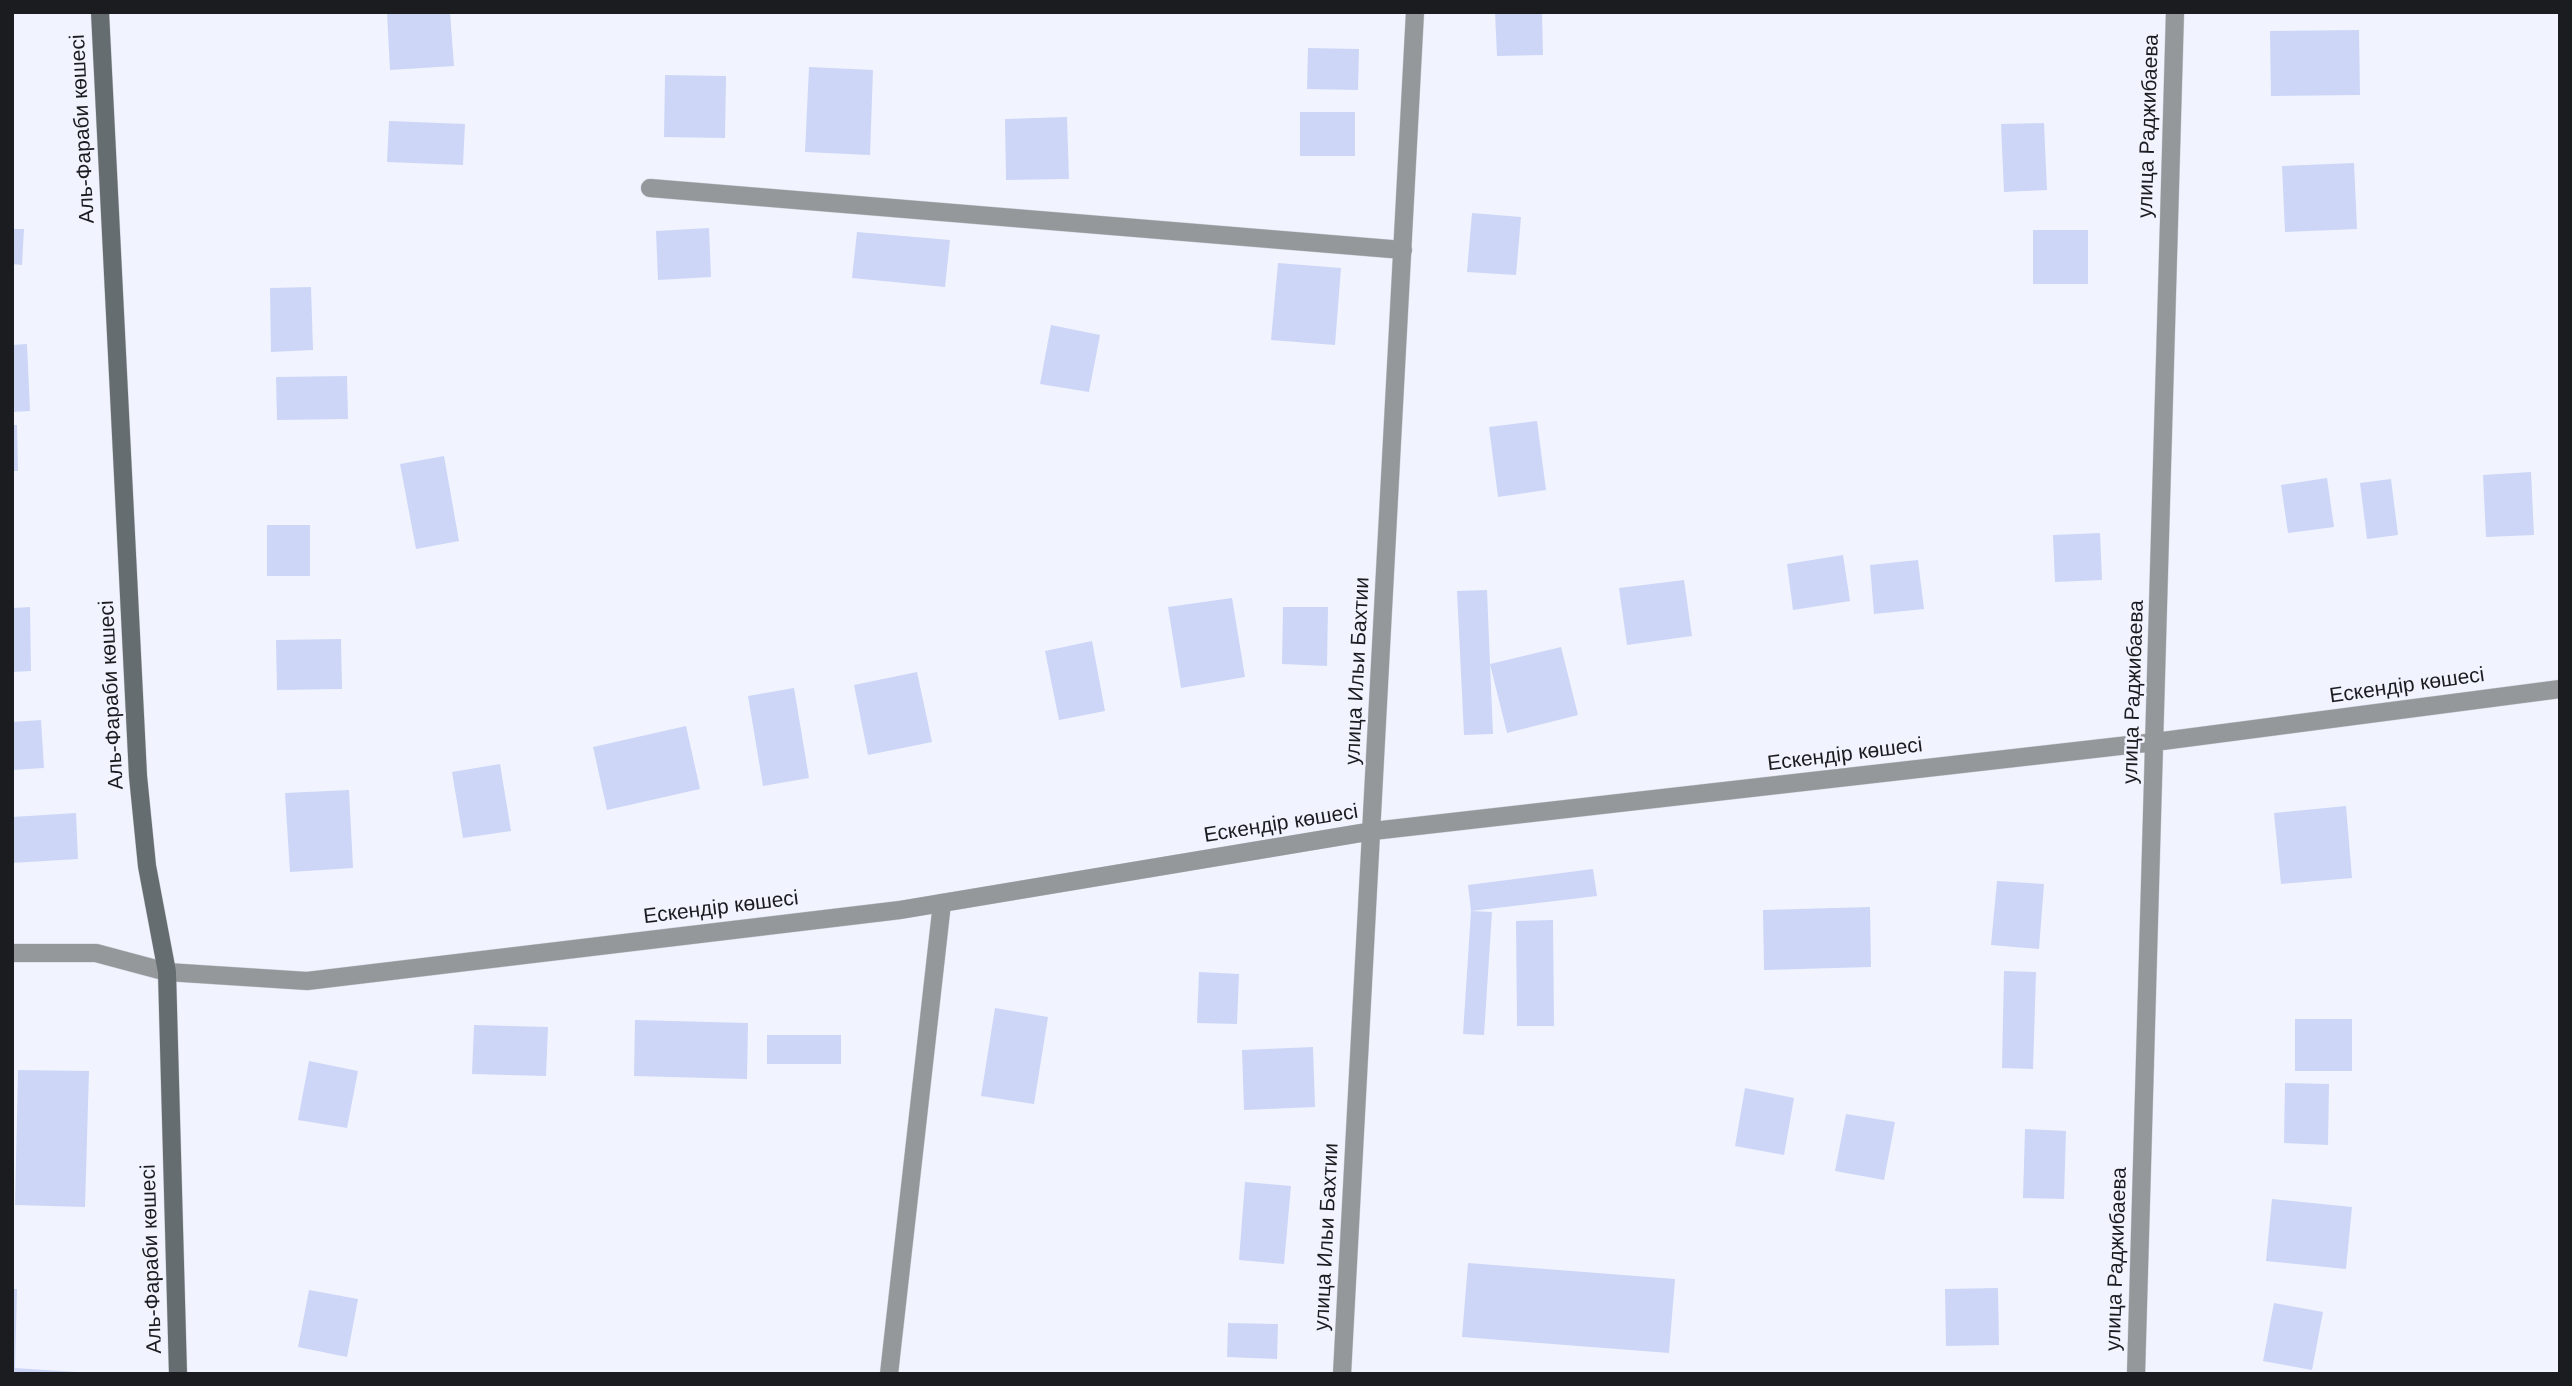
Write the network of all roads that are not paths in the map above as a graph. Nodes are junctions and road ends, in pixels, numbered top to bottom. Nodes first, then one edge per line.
1 (100, 12) edge
2 (1415, 12) edge
3 (2175, 12) edge
4 (650, 188) dead end
5 (1403, 250) junction
6 (2560, 689) edge
7 (2155, 742) junction
8 (1373, 831) junction
9 (942, 903) junction
10 (12, 953) edge
11 (167, 972) junction
12 (178, 1374) edge
13 (889, 1374) edge
14 (1342, 1374) edge
15 (2136, 1374) edge

1 - 11 main road, Аль-Фараби көшесі
2 - 5 street, улица Ильи Бахтии
3 - 7 street, улица Раджибаева
4 - 5 street
5 - 8 street, улица Ильи Бахтии
6 - 7 street, Ескендір көшесі
7 - 8 street, Ескендір көшесі
7 - 15 street, улица Раджибаева
8 - 9 street, Ескендір көшесі
8 - 14 street, улица Ильи Бахтии
9 - 11 street, Ескендір көшесі
9 - 13 street
10 - 11 street, Ескендір көшесі
11 - 12 main road, Аль-Фараби көшесі

